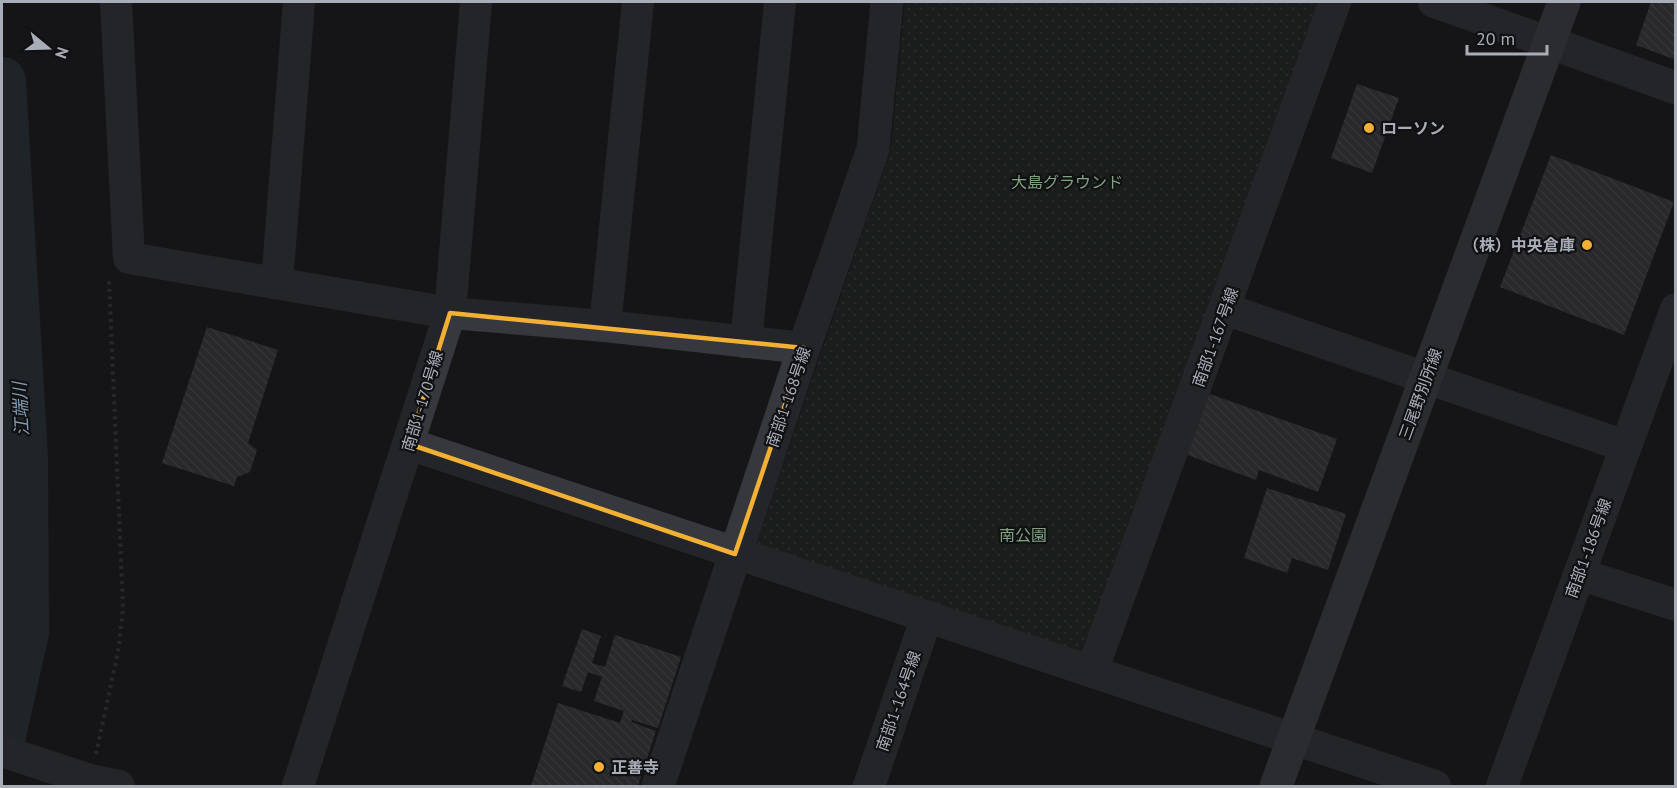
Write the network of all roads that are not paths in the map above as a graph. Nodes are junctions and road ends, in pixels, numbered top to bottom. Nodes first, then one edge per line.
1 (116, 2) edge
2 (299, 2) edge
3 (476, 2) edge
4 (638, 2) edge
5 (780, 2) edge
6 (887, 2) edge
7 (1335, 2) edge
8 (1434, 2) edge
9 (1564, 2) edge
10 (1548, 42) junction
11 (1676, 88) edge
12 (277, 283) junction
13 (1225, 309) junction
14 (1676, 309) edge
15 (450, 313) junction
16 (605, 326) junction
17 (746, 342) junction
18 (804, 348) junction
19 (1426, 377) junction
20 (409, 444) junction
21 (1625, 446) junction
22 (735, 554) junction
23 (1579, 574) junction
24 (1676, 605) edge
25 (927, 616) junction
26 (1092, 671) junction
27 (1293, 741) junction
28 (2, 751) edge
29 (96, 781) edge
30 (298, 786) edge
31 (658, 786) edge
32 (869, 786) edge
33 (1276, 786) edge
34 (1435, 786) edge
35 (1502, 786) edge

1 - 12 street
2 - 12 street
3 - 15 street, 南部1-170号線
4 - 16 street
5 - 17 street
6 - 18 street, 南部1-168号線
7 - 13 street, 南部1-167号線
8 - 10 street
9 - 10 main road, 三尾野別所線
10 - 11 street
10 - 19 main road, 三尾野別所線
12 - 15 street
13 - 19 street
13 - 26 street, 南部1-167号線
14 - 21 street, 南部1-186号線
15 - 16 street
15 - 20 street, 南部1-170号線
16 - 17 street
17 - 18 street
18 - 22 street, 南部1-168号線
19 - 21 street
19 - 27 main road, 三尾野別所線
20 - 22 street
20 - 30 street, 南部1-170号線
21 - 23 street, 南部1-186号線
22 - 25 street
22 - 31 street, 南部1-168号線
23 - 24 street
23 - 35 street, 南部1-186号線
25 - 26 street
25 - 32 street, 南部1-164号線
26 - 27 street
27 - 33 main road, 三尾野別所線
27 - 34 street
28 - 29 street

